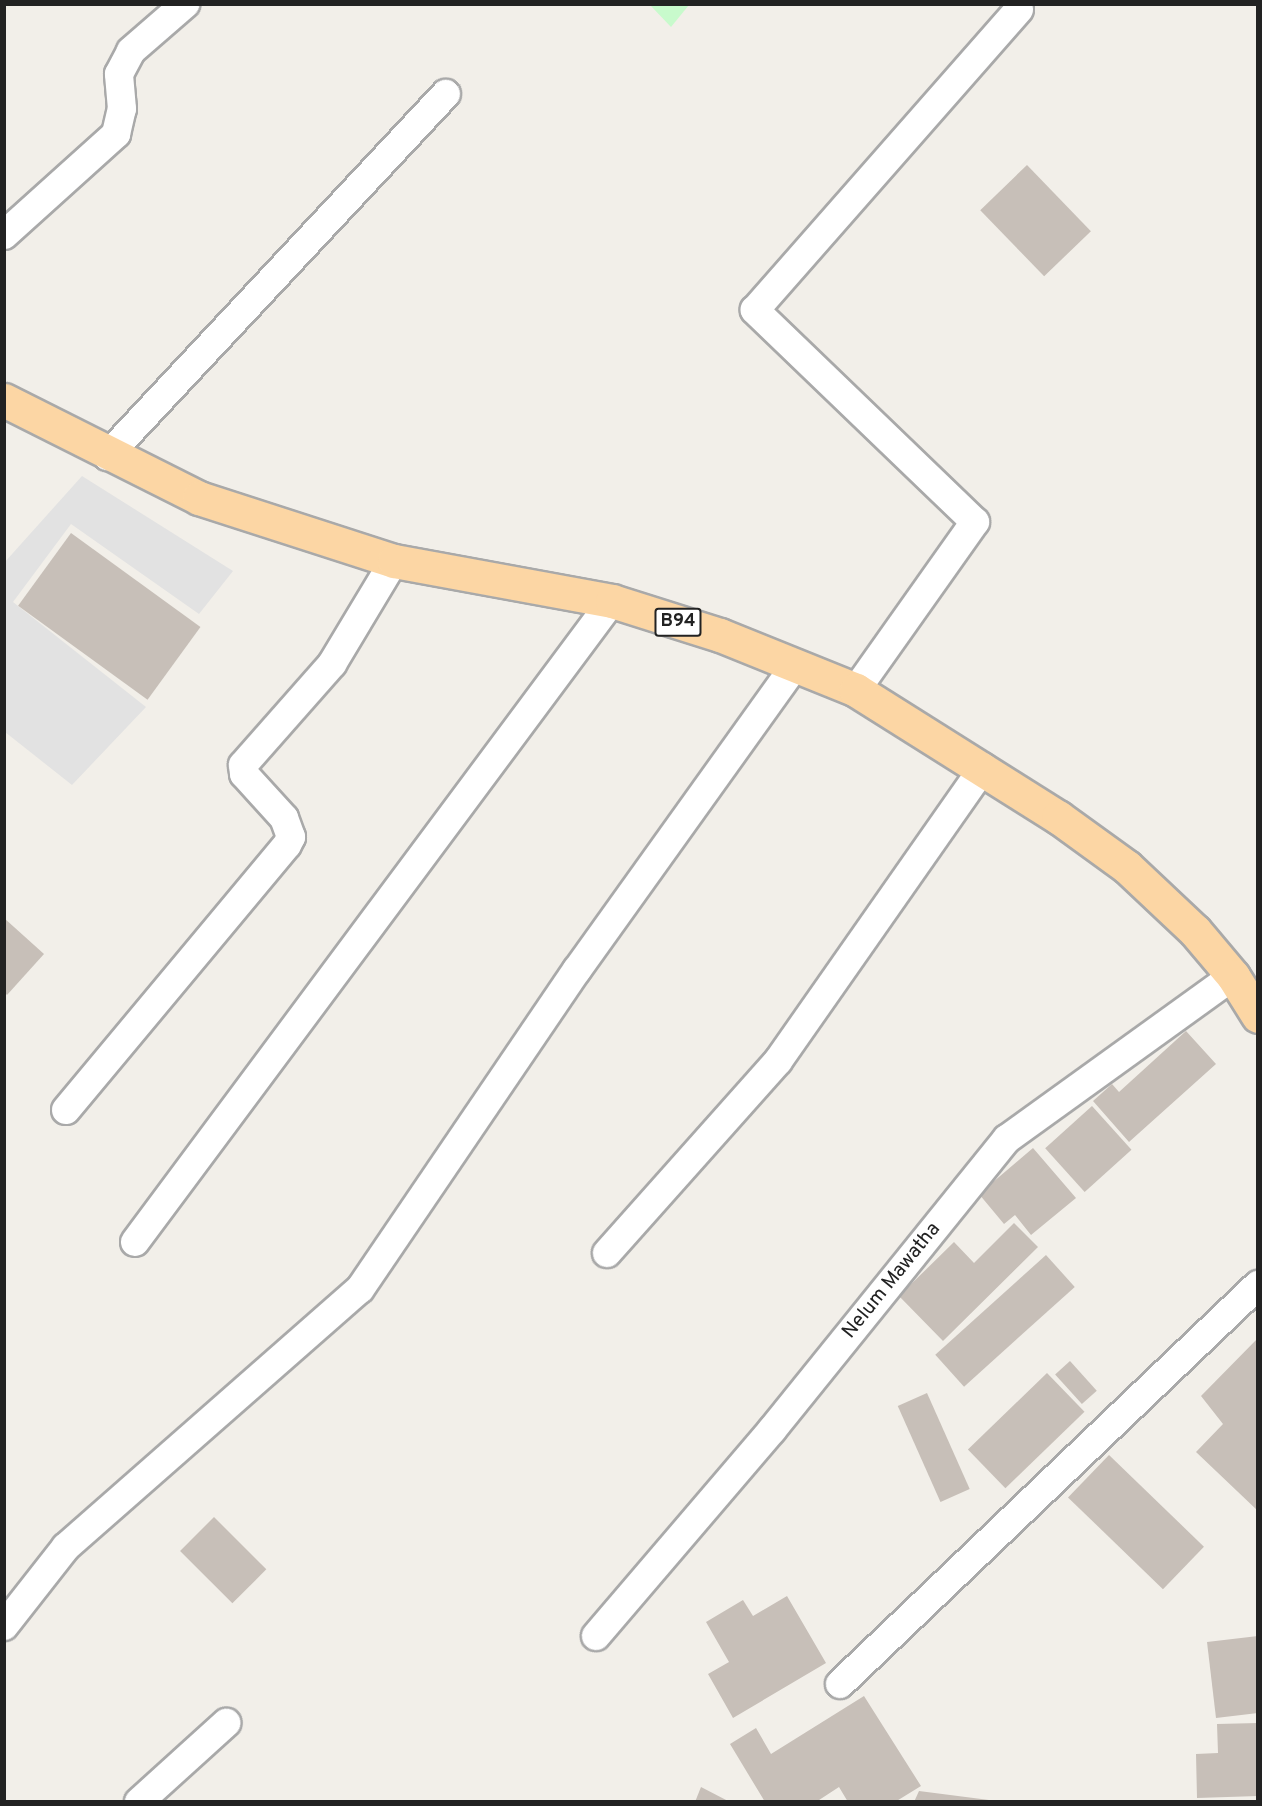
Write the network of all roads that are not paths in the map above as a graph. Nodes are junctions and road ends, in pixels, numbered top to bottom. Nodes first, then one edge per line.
1 (184, 4) edge
2 (1019, 9) dead end
3 (446, 94) dead end
4 (4, 235) edge
5 (4, 400) edge
6 (107, 456) junction
7 (394, 561) junction
8 (612, 602) junction
9 (794, 667) junction
10 (856, 690) junction
11 (982, 768) junction
12 (1233, 976) junction
13 (1257, 1016) edge
14 (66, 1110) dead end
15 (135, 1242) dead end
16 (607, 1253) dead end
17 (1257, 1285) edge
18 (4, 1626) edge
19 (596, 1636) dead end
20 (840, 1683) dead end
21 (226, 1723) dead end
22 (139, 1802) edge

1 - 4 street
2 - 10 street
3 - 6 street
5 - 6 main road, B94
6 - 7 main road, B94
7 - 8 main road, B94
7 - 14 street
8 - 9 main road, B94
8 - 15 street
9 - 10 main road, B94
9 - 18 street
10 - 11 main road, B94
11 - 12 main road, B94
11 - 16 street
12 - 13 main road, B94
12 - 19 street, Nelum Mawatha
17 - 20 street
21 - 22 street

